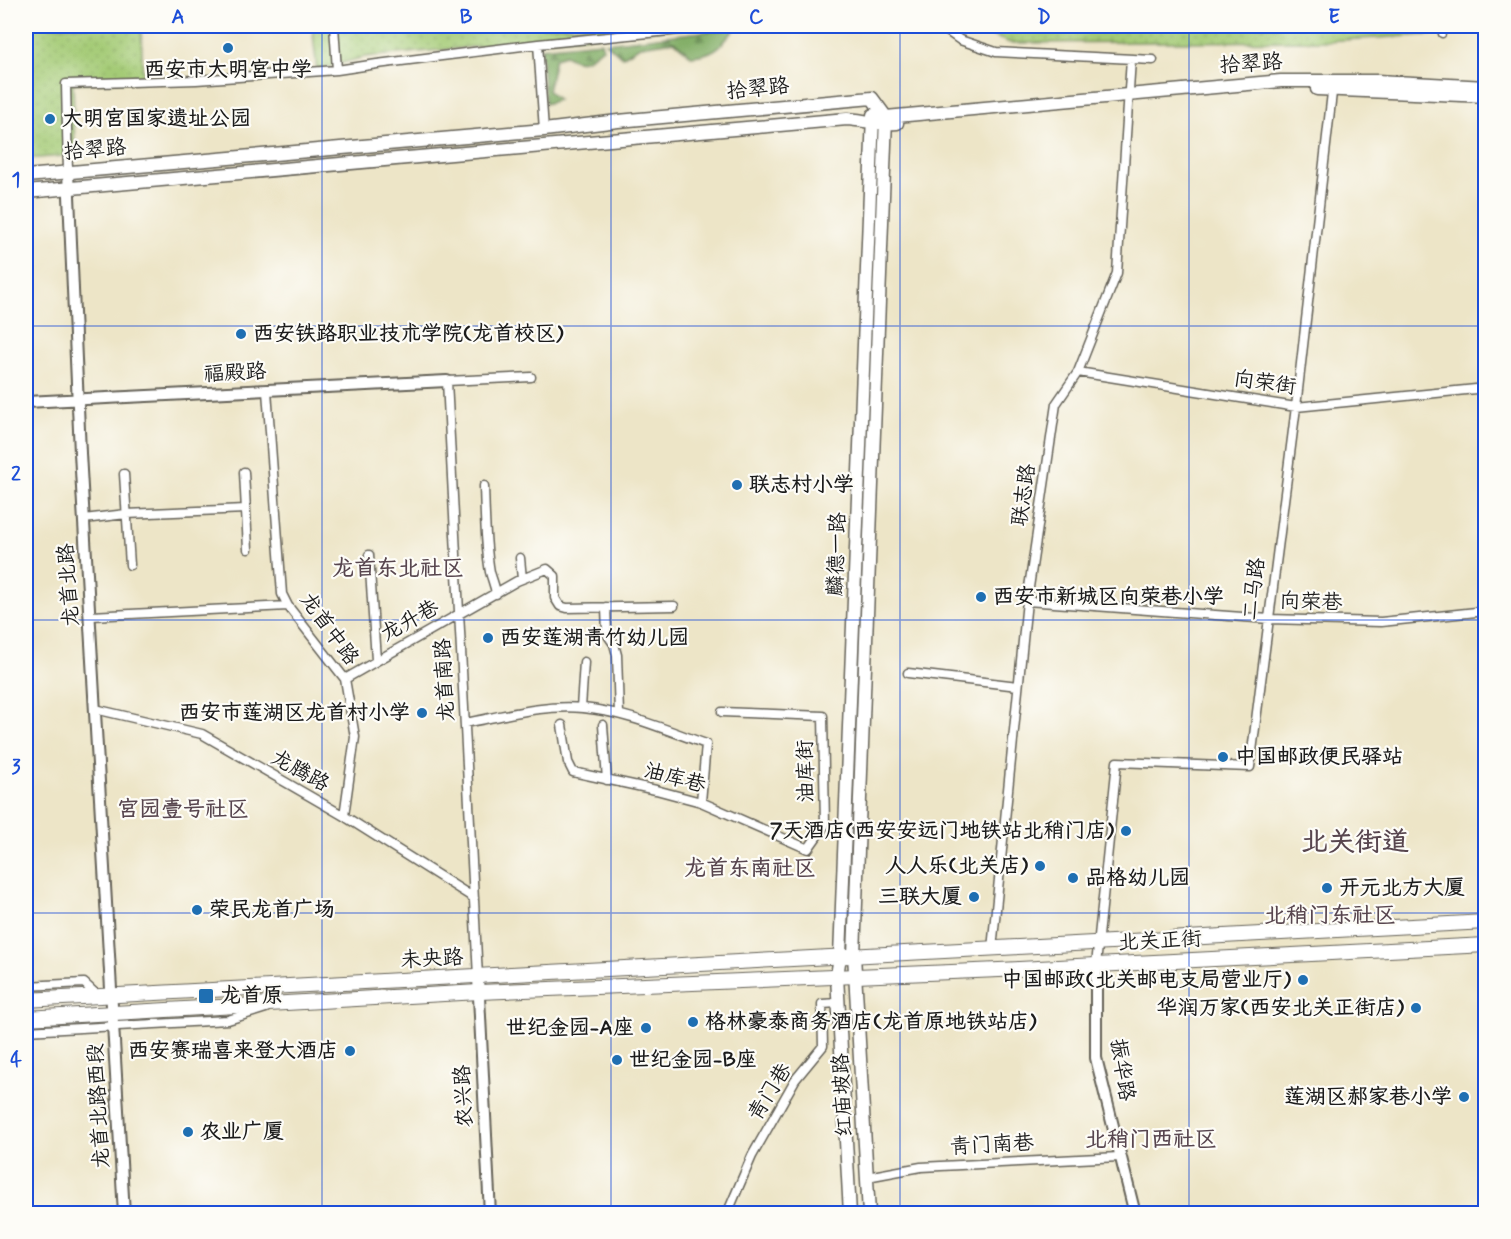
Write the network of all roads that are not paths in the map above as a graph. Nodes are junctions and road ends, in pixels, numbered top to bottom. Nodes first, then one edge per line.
1 (334, 26) edge
2 (719, 26) edge
3 (940, 26) edge
4 (1441, 26) edge
5 (1442, 34) dead end
6 (538, 44) junction
7 (1131, 59) junction
8 (1153, 60) dead end
9 (337, 70) junction
10 (1333, 85) junction
11 (1485, 87) edge
12 (1485, 96) edge
13 (872, 98) joint
14 (1128, 98) junction
15 (882, 121) junction
16 (544, 130) junction
17 (68, 172) junction
18 (26, 176) edge
19 (69, 189) junction
20 (26, 192) edge
21 (1078, 372) junction
22 (531, 377) dead end
23 (447, 381) junction
24 (1485, 388) edge
25 (267, 391) junction
26 (79, 400) junction
27 (26, 402) edge
28 (1296, 407) junction
29 (244, 472) dead end
30 (123, 474) dead end
31 (484, 486) dead end
32 (246, 508) junction
33 (126, 514) junction
34 (84, 519) junction
35 (248, 549) dead end
36 (369, 555) dead end
37 (520, 558) dead end
38 (130, 565) dead end
39 (522, 579) junction
40 (496, 594) junction
41 (1027, 601) junction
42 (288, 606) junction
43 (674, 606) dead end
44 (606, 607) junction
45 (1485, 611) edge
46 (459, 614) junction
47 (91, 616) junction
48 (1269, 619) junction
49 (376, 660) junction
50 (584, 662) dead end
51 (908, 673) dead end
52 (345, 679) junction
53 (1018, 686) junction
54 (581, 708) junction
55 (95, 709) junction
56 (722, 712) dead end
57 (619, 714) junction
58 (465, 723) junction
59 (562, 725) dead end
60 (603, 725) dead end
61 (607, 780) junction
62 (701, 802) junction
63 (344, 816) junction
64 (808, 849) joint
65 (474, 898) junction
66 (1485, 922) edge
67 (1099, 944) junction
68 (1485, 945) edge
69 (992, 949) junction
70 (847, 956) junction
71 (1096, 965) junction
72 (856, 975) junction
73 (837, 976) junction
74 (478, 977) junction
75 (26, 986) edge
76 (479, 992) junction
77 (106, 996) junction
78 (26, 1000) edge
79 (839, 1003) junction
80 (26, 1018) edge
81 (111, 1019) junction
82 (26, 1031) edge
83 (1119, 1157) junction
84 (867, 1177) junction
85 (117, 1214) edge
86 (124, 1214) edge
87 (490, 1214) edge
88 (727, 1214) edge
89 (850, 1214) edge
90 (868, 1214) edge
91 (1135, 1214) edge

1 - 9 street
2 - 6 street
3 - 7 street
4 - 5 street
6 - 9 street
6 - 16 street
7 - 8 street
7 - 14 street, 联志路
9 - 17 street
10 - 11 main road, 拾翠路
10 - 12 main road, 拾翠路
10 - 14 main road, 拾翠路
10 - 28 street, 二马路
13 - 15 main road, 麟德一路
13 - 16 main road, 拾翠路
14 - 15 main road, 拾翠路
14 - 21 street, 联志路
15 - 19 main road, 拾翠路
15 - 70 main road, 麟德一路
16 - 17 main road, 拾翠路
17 - 18 main road, 拾翠路
17 - 19 street, 龙首北路
19 - 20 main road, 拾翠路
19 - 26 street, 龙首北路
21 - 28 street, 向荣街
21 - 41 street, 联志路
22 - 23 street
23 - 25 street, 福殿路
23 - 46 street, 龙首南路
24 - 28 street, 向荣街
25 - 26 street, 福殿路
25 - 42 street, 龙首中路
26 - 27 street, 福殿路
26 - 34 street, 龙首北路
28 - 48 street, 二马路
29 - 32 street
30 - 33 street
31 - 40 street
32 - 33 street
32 - 35 street
33 - 34 street
33 - 38 street
34 - 47 street, 龙首北路
36 - 49 street
37 - 39 street
39 - 40 street, 龙升巷
39 - 44 street, 龙升巷
40 - 46 street, 龙升巷
41 - 48 street, 向荣巷
41 - 53 street, 联志路
42 - 47 street
42 - 52 street, 龙首中路
43 - 44 street, 龙升巷
44 - 57 street
45 - 48 street, 向荣巷
46 - 49 street, 龙升巷
46 - 58 street, 龙首南路
47 - 55 street, 龙首北路
48 - 67 street, 二马路
49 - 52 street, 龙升巷
50 - 54 street
51 - 53 street
52 - 63 street, 龙首中路
53 - 69 street, 联志路
54 - 57 street
54 - 58 street
55 - 63 street, 龙腾路
55 - 77 street, 龙首北路
56 - 64 street, 油库街
57 - 62 street
58 - 65 street, 龙首南路
59 - 61 street, 油库巷
60 - 61 street
61 - 62 street, 油库巷
62 - 64 street, 油库巷
63 - 65 street, 龙腾路
65 - 74 street, 龙首南路
66 - 67 main road, 北关正街
67 - 69 main road, 北关正街
67 - 71 street, 二马路
68 - 71 main road, 北关正街
69 - 70 main road, 北关正街
70 - 72 main road, 麟德一路
70 - 73 main road, 麟德一路
70 - 74 main road, 未央路
71 - 72 main road, 北关正街
71 - 83 street, 振华路
72 - 73 main road, 北关正街
72 - 84 main road, 红庙坡路
73 - 76 main road, 未央路
73 - 79 main road, 红庙坡路
74 - 76 street, 农兴路
74 - 77 main road, 未央路
75 - 77 street
76 - 81 main road, 未央路
76 - 87 street, 农兴路
77 - 78 main road, 未央路
77 - 81 street, 龙首北路西段
79 - 88 street, 青门巷
79 - 89 main road, 红庙坡路
80 - 81 main road, 未央路
81 - 82 street
81 - 85 street, 龙首北路西段
81 - 86 street, 龙首北路西段
83 - 84 street, 青门南巷
83 - 91 street, 振华路
84 - 90 main road, 红庙坡路

